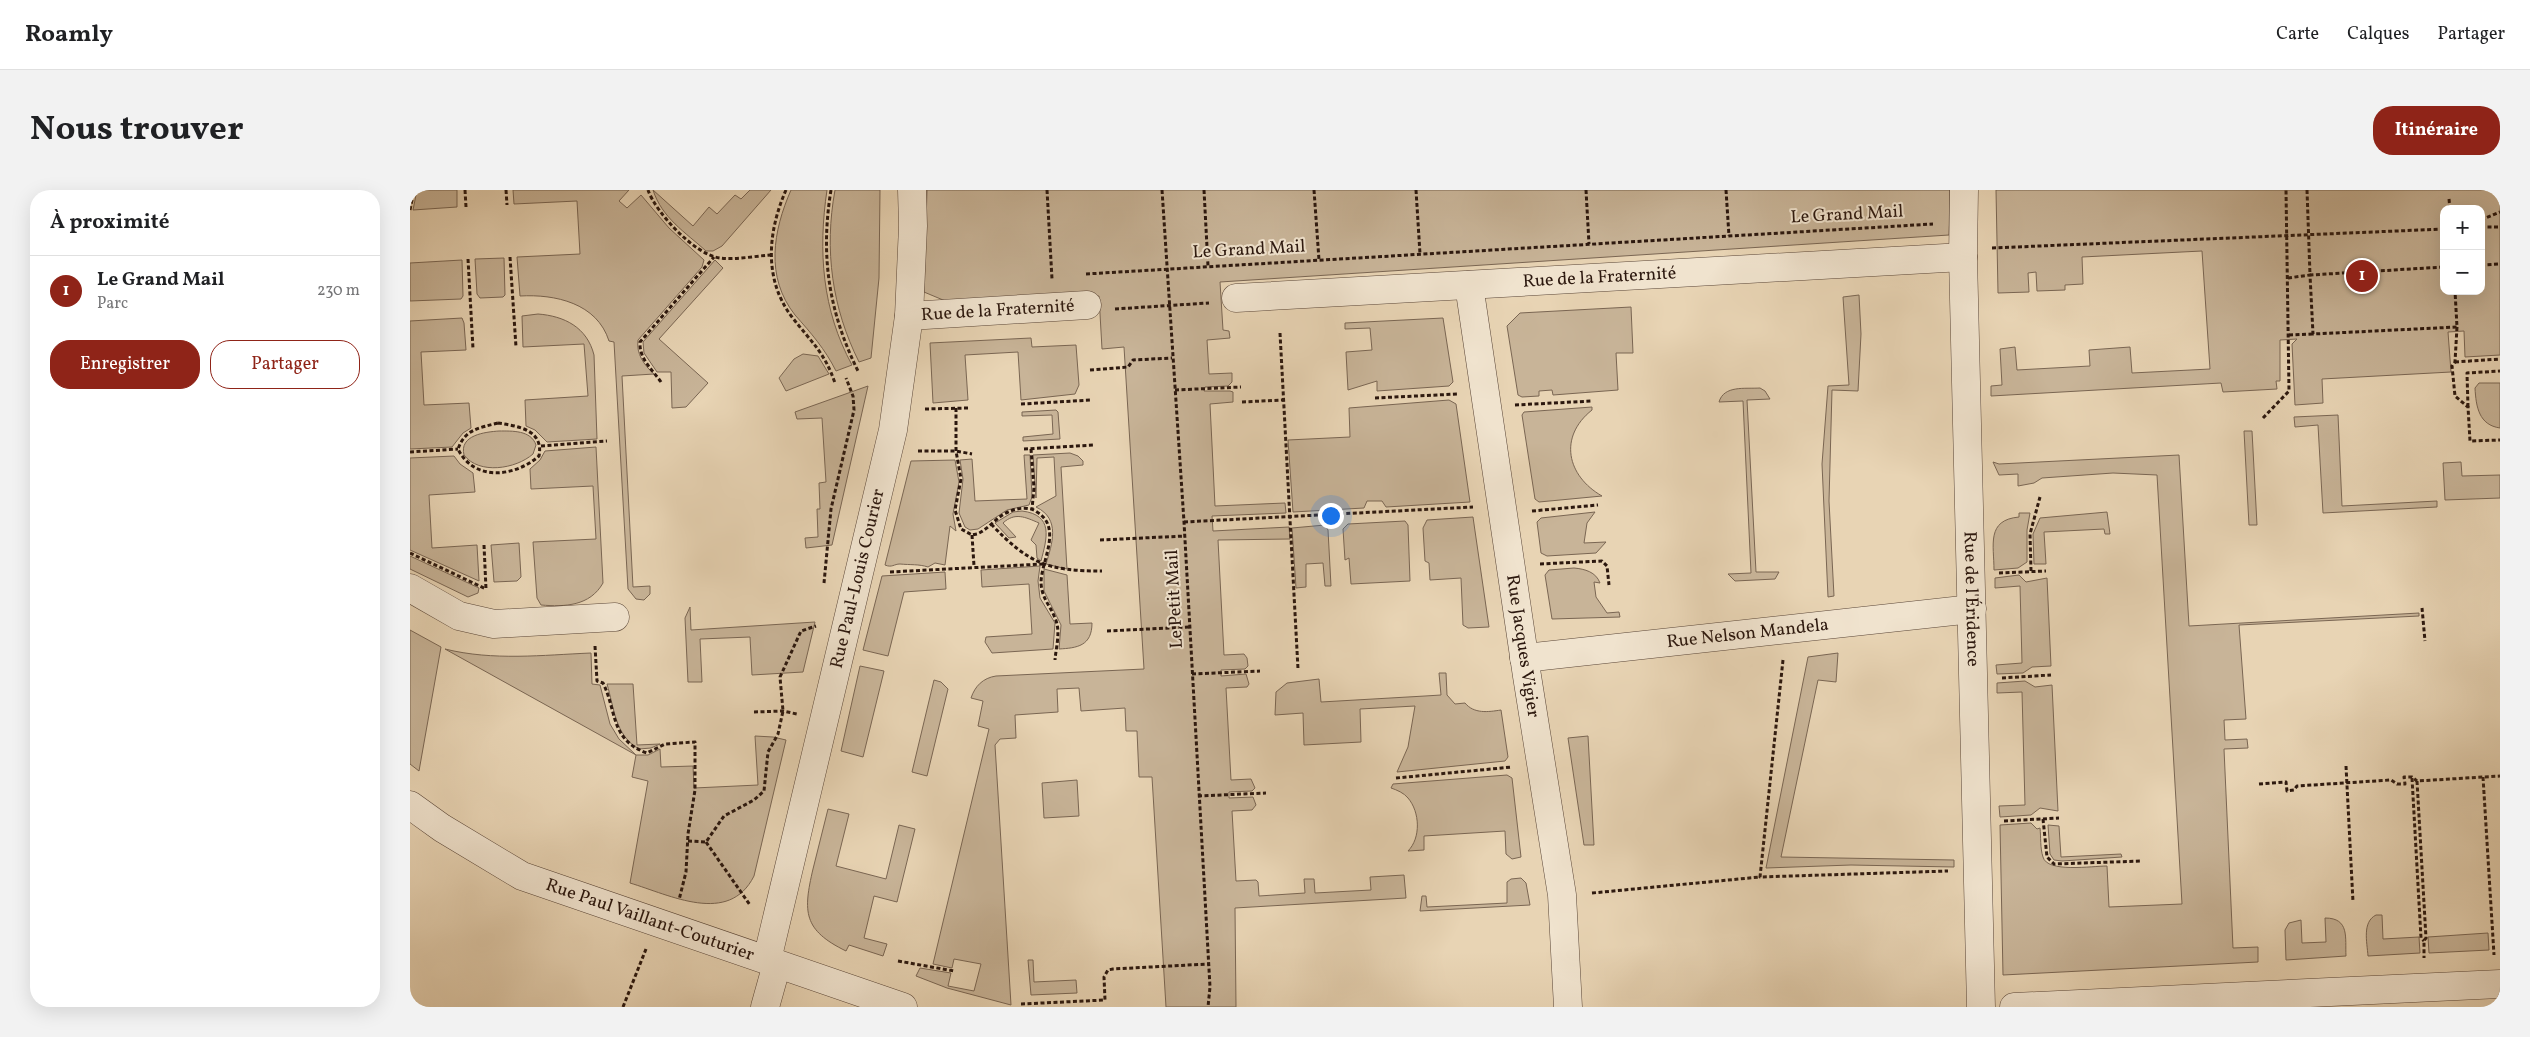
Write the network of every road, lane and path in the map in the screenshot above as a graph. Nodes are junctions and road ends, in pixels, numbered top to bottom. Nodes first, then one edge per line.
1 (414, 190) edge
2 (465, 190) edge
3 (506, 190) edge
4 (648, 190) edge
5 (786, 190) edge
6 (831, 190) edge
7 (912, 190) edge
8 (1046, 190) edge
9 (1162, 190) edge
10 (1204, 190) edge
11 (1314, 190) edge
12 (1416, 190) edge
13 (1586, 190) edge
14 (1726, 190) edge
15 (1964, 190) edge
16 (2286, 190) edge
17 (2307, 190) edge
18 (2449, 199) dead end
19 (507, 205) dead end
20 (2450, 205) edge
21 (466, 207) dead end
22 (410, 210) edge
23 (2500, 212) edge
24 (2485, 218) edge
25 (1964, 222) junction
26 (2500, 227) edge
27 (2485, 228) edge
28 (2440, 229) edge
29 (2308, 235) junction
30 (1729, 236) junction
31 (2288, 236) junction
32 (1589, 244) junction
33 (1420, 254) junction
34 (771, 255) junction
35 (510, 257) dead end
36 (714, 257) junction
37 (1963, 257) junction
38 (468, 259) dead end
39 (1319, 260) junction
40 (2500, 264) edge
41 (2485, 265) edge
42 (1208, 266) junction
43 (2440, 267) edge
44 (1167, 269) junction
45 (1081, 274) dead end
46 (1062, 275) dead end
47 (2310, 275) junction
48 (1042, 276) dead end
49 (1052, 276) junction
50 (2288, 278) junction
51 (1469, 285) junction
52 (2455, 295) edge
53 (1226, 300) joint
54 (1169, 305) junction
55 (1054, 307) junction
56 (1096, 307) joint
57 (909, 316) junction
58 (2457, 327) junction
59 (1280, 333) dead end
60 (2313, 334) junction
61 (2289, 335) junction
62 (516, 347) dead end
63 (473, 349) dead end
64 (1172, 358) junction
65 (2500, 359) edge
66 (2455, 362) junction
67 (1090, 370) dead end
68 (2500, 371) edge
69 (860, 373) dead end
70 (846, 378) dead end
71 (661, 382) dead end
72 (835, 383) dead end
73 (1241, 387) dead end
74 (1175, 390) junction
75 (1459, 393) dead end
76 (1375, 398) dead end
77 (1092, 400) dead end
78 (1283, 400) junction
79 (1592, 401) dead end
80 (1242, 402) dead end
81 (1021, 404) dead end
82 (1523, 405) dead end
83 (2468, 407) junction
84 (956, 408) junction
85 (969, 408) dead end
86 (896, 410) junction
87 (2263, 418) dead end
88 (2500, 440) edge
89 (607, 441) dead end
90 (1095, 445) dead end
91 (541, 446) junction
92 (1024, 449) dead end
93 (1031, 449) junction
94 (458, 450) junction
95 (956, 450) junction
96 (917, 451) dead end
97 (410, 452) edge
98 (972, 454) dead end
99 (2040, 497) dead end
100 (1598, 505) dead end
101 (1476, 507) dead end
102 (1032, 509) junction
103 (1532, 511) dead end
104 (1290, 516) junction
105 (1184, 522) junction
106 (991, 524) junction
107 (972, 535) junction
108 (1185, 536) junction
109 (1100, 540) dead end
110 (484, 545) dead end
111 (410, 553) edge
112 (1043, 564) junction
113 (1540, 564) dead end
114 (974, 567) junction
115 (1102, 571) dead end
116 (2031, 571) junction
117 (2046, 571) dead end
118 (860, 573) junction
119 (1995, 573) dead end
120 (1608, 585) dead end
121 (410, 588) edge
122 (486, 589) junction
123 (824, 590) dead end
124 (2422, 608) dead end
125 (1972, 609) junction
126 (818, 616) dead end
127 (604, 618) joint
128 (487, 622) junction
129 (1190, 627) junction
130 (1794, 628) junction
131 (1107, 630) dead end
132 (2425, 641) dead end
133 (1524, 658) junction
134 (1055, 660) dead end
135 (1298, 669) dead end
136 (1260, 671) dead end
137 (1192, 674) junction
138 (2052, 675) dead end
139 (1997, 678) dead end
140 (783, 711) junction
141 (754, 712) dead end
142 (824, 721) junction
143 (2346, 766) dead end
144 (1505, 767) dead end
145 (2500, 776) edge
146 (2412, 777) junction
147 (2483, 777) junction
148 (1396, 778) dead end
149 (2417, 781) junction
150 (2347, 783) junction
151 (2259, 784) dead end
152 (1266, 793) dead end
153 (1198, 796) junction
154 (410, 805) edge
155 (2059, 818) dead end
156 (2043, 819) junction
157 (2000, 821) dead end
158 (688, 841) junction
159 (706, 842) junction
160 (2142, 860) dead end
161 (1979, 870) junction
162 (1760, 877) junction
163 (1562, 895) junction
164 (2353, 902) dead end
165 (776, 924) junction
166 (664, 925) junction
167 (2424, 941) junction
168 (2494, 955) dead end
169 (2424, 958) dead end
170 (898, 961) dead end
171 (772, 962) junction
172 (1208, 964) junction
173 (954, 971) dead end
174 (2500, 984) edge
175 (2350, 999) edge
176 (1021, 1004) dead end
177 (623, 1007) edge
178 (765, 1007) edge
179 (903, 1007) edge
180 (1208, 1007) edge
181 (1568, 1007) edge
182 (1981, 1007) edge
183 (2014, 1007) edge

1 - 22 path
2 - 21 path
3 - 19 path
4 - 36 path
5 - 34 path
6 - 69 path
7 - 57 street, Rue Paul-Louis Courier
8 - 49 path
9 - 44 path, Le Petit Mail
10 - 42 path
11 - 39 path
12 - 33 path
13 - 32 path
14 - 30 path
15 - 25 street, Rue de l'Éridence
16 - 31 path
17 - 29 path
18 - 20 path
23 - 24 path
25 - 30 path, Le Grand Mail
25 - 31 path
25 - 37 street, Rue de l'Éridence
26 - 27 path
28 - 29 path
29 - 31 path
29 - 47 path
30 - 32 path, Le Grand Mail
31 - 50 path
32 - 33 path, Le Grand Mail
33 - 39 path, Le Grand Mail
34 - 36 path
34 - 72 path
35 - 62 path
36 - 71 path
37 - 51 street, Rue de la Fraternité
37 - 125 street, Rue de l'Éridence
38 - 63 path
39 - 42 path, Le Grand Mail
40 - 41 path
42 - 44 path, Le Grand Mail
43 - 47 path
44 - 45 path, Le Grand Mail
44 - 54 path, Le Petit Mail
46 - 49 path
47 - 50 path
47 - 60 path
48 - 49 path
49 - 55 path
50 - 61 path
51 - 53 street, Rue de la Fraternité
51 - 133 street, Rue Jacques Vigier
52 - 58 path
53 - 54 path
54 - 56 path
54 - 64 path, Le Petit Mail
55 - 56 street, Rue de la Fraternité
55 - 57 street, Rue de la Fraternité
57 - 86 street, Rue Paul-Louis Courier
58 - 60 path
58 - 66 path
59 - 78 path
60 - 61 path
61 - 87 path
64 - 67 path
64 - 74 path, Le Petit Mail
65 - 66 path
66 - 83 path
68 - 83 path
70 - 123 path
73 - 74 path
74 - 105 path, Le Petit Mail
75 - 76 path
77 - 81 path
78 - 80 path
78 - 104 path
79 - 82 path
83 - 88 path
84 - 85 path
84 - 86 path
84 - 95 path
86 - 118 street, Rue Paul-Louis Courier
89 - 91 path
90 - 93 path
91 - 94 path
91 - 94 path
92 - 93 path
93 - 102 path
94 - 97 path
95 - 96 path
95 - 98 path
95 - 107 path
99 - 116 path
100 - 103 path
101 - 104 path
102 - 106 path
102 - 112 path
104 - 105 path
104 - 135 path
105 - 108 path, Le Petit Mail
106 - 107 path
106 - 112 path
107 - 114 path
108 - 109 path
108 - 129 path, Le Petit Mail
110 - 122 path
111 - 122 path
112 - 114 path
112 - 115 path
112 - 134 path
113 - 120 path
114 - 118 path
116 - 117 path
116 - 119 path
118 - 142 street, Rue Paul-Louis Courier
121 - 128 street
122 - 128 path
124 - 132 path
125 - 130 street, Rue Nelson Mandela
125 - 161 street, Rue de l'Éridence
126 - 140 path
127 - 128 street
127 - 158 path
129 - 131 path
129 - 137 path, Le Petit Mail
130 - 133 street, Rue Nelson Mandela
130 - 162 path
133 - 163 street, Rue Jacques Vigier
136 - 137 path
137 - 153 path, Le Petit Mail
138 - 139 path
140 - 141 path
140 - 142 path
140 - 159 path
142 - 165 street, Rue Paul-Louis Courier
143 - 150 path
144 - 148 path
145 - 147 path
146 - 149 path
146 - 150 path
146 - 167 path
147 - 149 path
147 - 168 path
149 - 167 path
150 - 151 path
150 - 164 path
152 - 153 path
153 - 172 path, Le Petit Mail
154 - 166 street, Rue Paul Vaillant-Couturier
155 - 156 path
156 - 157 path
156 - 160 path
158 - 159 path
158 - 166 path
159 - 165 path
161 - 162 path
161 - 182 street, Rue de l'Éridence
162 - 163 path
163 - 181 street, Rue Jacques Vigier
165 - 171 street, Rue Paul-Louis Courier
166 - 171 street, Rue Paul Vaillant-Couturier
166 - 177 path
167 - 169 path
170 - 173 path
171 - 178 street, Rue Paul-Louis Courier
171 - 179 street, Rue Paul Vaillant-Couturier
172 - 176 path
172 - 180 path, Le Petit Mail
174 - 175 street
175 - 183 street

